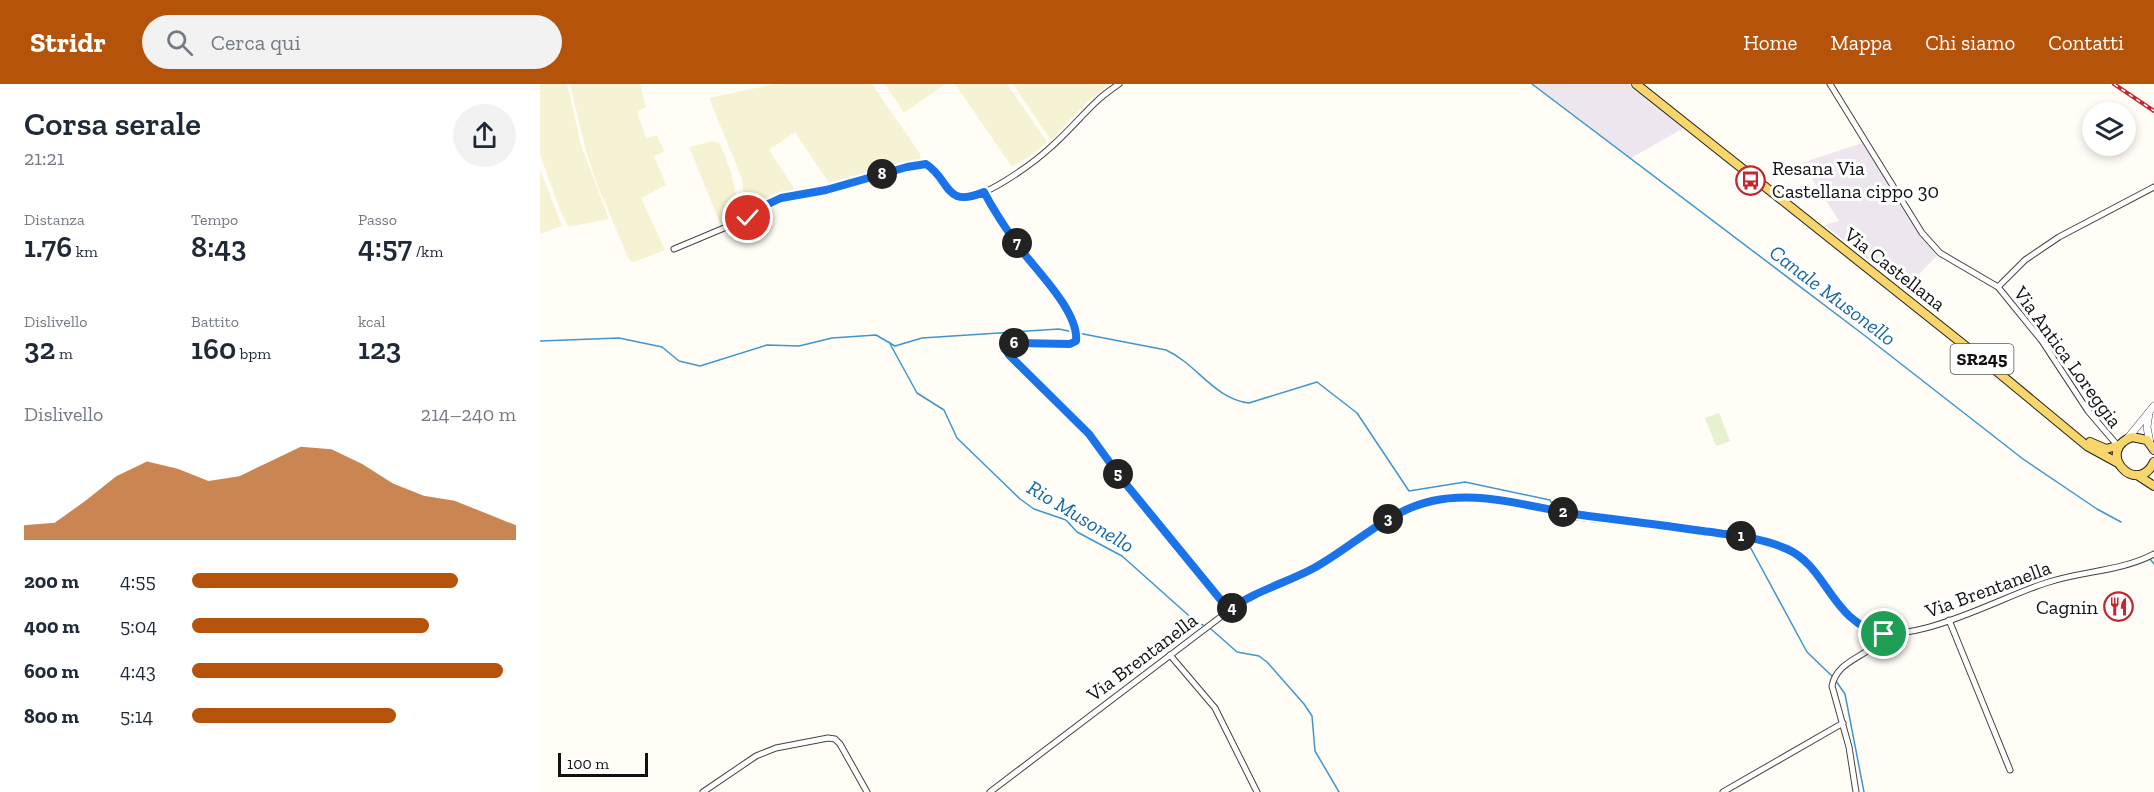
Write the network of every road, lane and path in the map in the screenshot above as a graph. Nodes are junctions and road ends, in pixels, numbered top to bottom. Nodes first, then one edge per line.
1 (1119, 84) edge
2 (1636, 84) edge
3 (1830, 84) edge
4 (2154, 187) edge
5 (984, 192) junction
6 (674, 249) dead end
7 (1998, 287) junction
8 (2152, 409) edge
9 (2048, 413) junction
10 (2119, 445) junction
11 (2152, 446) edge
12 (2114, 461) junction
13 (2154, 465) edge
14 (2138, 475) junction
15 (2154, 486) edge
16 (2153, 555) edge
17 (1229, 610) junction
18 (1949, 620) junction
19 (1884, 634) junction
20 (1170, 655) junction
21 (1843, 723) junction
22 (2010, 770) dead end
23 (703, 792) edge
24 (867, 792) edge
25 (990, 792) edge
26 (1257, 792) edge
27 (1722, 792) edge
28 (1856, 792) edge

1 - 5 street
2 - 9 main road, Via Castellana / SR245
3 - 7 street, Via Antica Loreggia
4 - 7 street, Via Antica Loreggia
5 - 6 street
5 - 17 street
7 - 10 street, Via Antica Loreggia
8 - 10 street
8 - 11 street
9 - 10 main road, Via Castellana / SR245
9 - 12 main road, Via Castellana / SR245
10 - 11 main road, SR245
10 - 12 main road
12 - 14 main road, SR245
13 - 14 main road
14 - 15 main road, SR245
16 - 18 street, Via Brentanella
17 - 19 street, Via Brentanella
17 - 20 street, Via Brentanella
18 - 19 street, Via Brentanella
18 - 22 street
19 - 21 street
20 - 25 street, Via Brentanella
20 - 26 street
21 - 27 street
21 - 28 street
23 - 24 street

